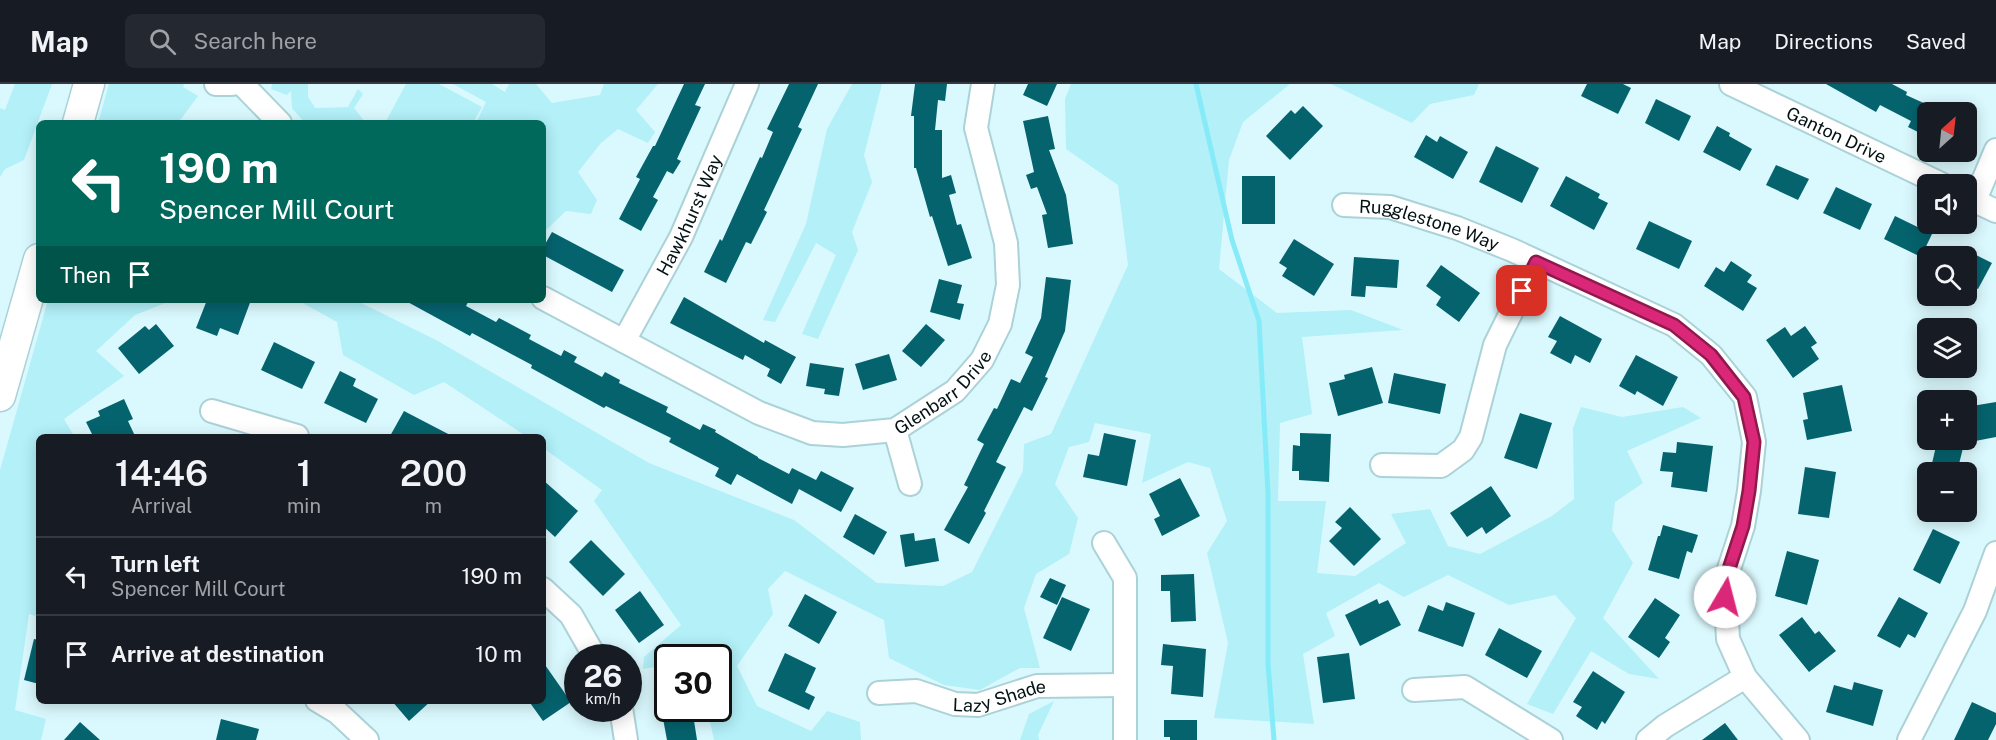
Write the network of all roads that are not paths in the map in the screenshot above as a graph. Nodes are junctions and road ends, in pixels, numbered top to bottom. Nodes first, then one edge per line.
1 (89, 84) edge
2 (216, 84) edge
3 (232, 84) edge
4 (242, 84) edge
5 (747, 84) edge
6 (983, 84) edge
7 (1731, 84) edge
8 (79, 120) edge
9 (277, 120) edge
10 (1996, 150) edge
11 (1920, 174) edge
12 (1977, 187) edge
13 (1977, 202) edge
14 (1344, 205) dead end
15 (1996, 211) edge
16 (1536, 262) junction
17 (36, 270) edge
18 (546, 300) edge
19 (624, 341) junction
20 (0, 396) edge
21 (212, 411) dead end
22 (895, 430) junction
23 (290, 434) edge
24 (1382, 465) dead end
25 (910, 484) dead end
26 (1104, 543) dead end
27 (1996, 553) edge
28 (546, 592) edge
29 (588, 644) edge
30 (1745, 677) junction
31 (1124, 685) junction
32 (1414, 690) dead end
33 (879, 693) dead end
34 (324, 704) edge
35 (623, 722) edge
36 (367, 740) edge
37 (626, 740) edge
38 (1125, 740) edge
39 (1551, 740) edge
40 (1648, 740) edge
41 (1797, 740) edge
42 (1909, 740) edge

1 - 8 main road
2 - 3 street
4 - 9 street
5 - 19 street, Hawkhurst Way
6 - 22 street, Glenbarr Drive
7 - 11 street, Ganton Drive
10 - 12 street
13 - 15 street
14 - 16 street, Rugglestone Way
16 - 24 street
16 - 30 street, Rugglestone Way
17 - 20 main road
18 - 19 street, Glenbarr Drive
19 - 22 street, Glenbarr Drive
21 - 23 street
22 - 25 street
26 - 31 street
27 - 42 street
28 - 29 street
30 - 40 street
30 - 41 street, Rugglestone Way
31 - 33 street, Lazy Shade
31 - 38 street
32 - 39 street
34 - 36 street
35 - 37 street

